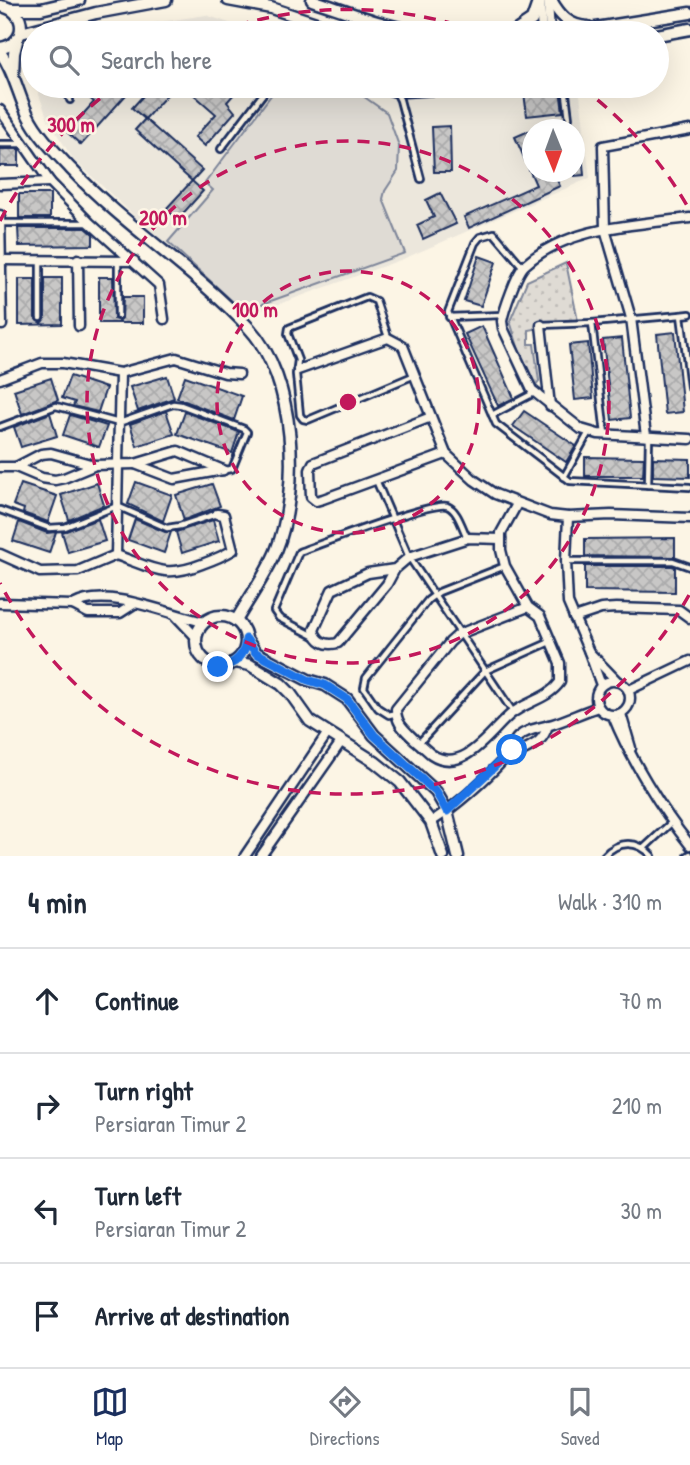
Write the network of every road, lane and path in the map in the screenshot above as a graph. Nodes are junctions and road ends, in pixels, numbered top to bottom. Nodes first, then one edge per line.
1 (79, 0) edge
2 (166, 0) edge
3 (228, 0) edge
4 (312, 0) edge
5 (540, 0) edge
6 (550, 0) edge
7 (327, 2) edge
8 (0, 6) edge
9 (12, 9) junction
10 (690, 13) edge
11 (298, 17) junction
12 (70, 21) edge
13 (297, 21) edge
14 (305, 21) edge
15 (374, 21) edge
16 (531, 21) edge
17 (541, 21) edge
18 (550, 21) edge
19 (568, 21) edge
20 (643, 21) edge
21 (690, 29) edge
22 (669, 33) edge
23 (19, 37) junction
24 (0, 50) edge
25 (13, 75) junction
26 (21, 96) edge
27 (22, 98) edge
28 (260, 98) edge
29 (398, 98) edge
30 (566, 98) edge
31 (0, 110) edge
32 (569, 118) dead end
33 (690, 130) edge
34 (0, 144) edge
35 (25, 144) junction
36 (221, 149) dead end
37 (421, 179) dead end
38 (50, 182) junction
39 (0, 184) edge
40 (0, 215) edge
41 (690, 218) edge
42 (1, 223) edge
43 (90, 223) junction
44 (605, 229) junction
45 (40, 259) junction
46 (78, 259) junction
47 (0, 260) edge
48 (118, 261) junction
49 (134, 261) junction
50 (523, 267) junction
51 (503, 314) junction
52 (690, 314) edge
53 (681, 315) junction
54 (118, 316) dead end
55 (449, 317) junction
56 (40, 318) dead end
57 (631, 318) junction
58 (164, 319) dead end
59 (592, 323) junction
60 (2, 325) edge
61 (541, 325) joint
62 (79, 326) dead end
63 (388, 338) junction
64 (298, 370) junction
65 (120, 373) junction
66 (239, 374) dead end
67 (416, 374) junction
68 (0, 379) edge
69 (690, 387) edge
70 (535, 393) junction
71 (550, 405) junction
72 (492, 415) junction
73 (431, 417) junction
74 (119, 423) junction
75 (0, 428) edge
76 (589, 432) junction
77 (605, 435) junction
78 (648, 437) junction
79 (690, 439) edge
80 (446, 454) junction
81 (135, 464) junction
82 (118, 465) junction
83 (93, 466) junction
84 (0, 467) edge
85 (16, 467) junction
86 (223, 470) junction
87 (564, 477) junction
88 (376, 481) junction
89 (648, 485) junction
90 (690, 487) edge
91 (517, 504) junction
92 (117, 506) junction
93 (0, 510) edge
94 (217, 514) joint
95 (568, 517) junction
96 (393, 518) junction
97 (690, 518) edge
98 (468, 538) junction
99 (501, 539) junction
100 (0, 554) edge
101 (116, 555) junction
102 (409, 557) junction
103 (566, 561) junction
104 (505, 566) junction
105 (690, 567) edge
106 (394, 569) junction
107 (433, 597) junction
108 (0, 603) edge
109 (134, 604) junction
110 (73, 605) junction
111 (528, 607) junction
112 (176, 616) junction
113 (574, 618) junction
114 (690, 618) edge
115 (236, 621) junction
116 (204, 622) junction
117 (459, 634) junction
118 (195, 636) junction
119 (316, 637) junction
120 (246, 639) junction
121 (551, 642) junction
122 (589, 652) junction
123 (690, 661) edge
124 (235, 662) junction
125 (485, 671) junction
126 (617, 681) junction
127 (601, 685) junction
128 (629, 690) junction
129 (598, 707) junction
130 (396, 711) junction
131 (513, 712) junction
132 (617, 715) junction
133 (548, 725) junction
134 (327, 734) junction
135 (341, 742) junction
136 (419, 743) junction
137 (512, 750) junction
138 (447, 811) junction
139 (431, 821) junction
140 (672, 822) junction
141 (690, 845) edge
142 (644, 848) junction
143 (245, 856) edge
144 (261, 856) edge
145 (443, 856) edge
146 (458, 856) edge
147 (604, 856) edge
148 (652, 856) edge

1 - 9 street
2 - 12 street
3 - 11 street
4 - 7 street
5 - 16 street
5 - 17 street
6 - 18 street
6 - 19 street
7 - 15 street
8 - 9 street
9 - 23 street
10 - 20 street
11 - 13 lane
11 - 14 street
21 - 22 street
23 - 24 street
23 - 25 street
24 - 25 street
25 - 26 street
27 - 115 street
28 - 36 lane
29 - 37 lane
30 - 32 lane
31 - 35 street
33 - 44 street
34 - 35 lane
35 - 38 street
38 - 39 street
38 - 43 street
40 - 42 street
41 - 44 street
42 - 43 lane
42 - 47 street
43 - 49 street
44 - 50 street
44 - 57 street
45 - 46 street
45 - 47 street
45 - 56 lane
46 - 48 street
46 - 62 street
47 - 60 street
48 - 49 street
48 - 54 lane
49 - 58 street
50 - 51 street
50 - 55 lane
51 - 55 lane
51 - 70 street
52 - 53 lane
53 - 57 lane
53 - 69 lane
55 - 72 lane
57 - 59 lane
57 - 78 street
59 - 61 lane
59 - 77 lane
61 - 71 street
63 - 64 street
63 - 64 lane
63 - 67 street
64 - 67 lane
65 - 66 street
65 - 68 street
65 - 74 street
67 - 73 street
70 - 71 street
70 - 72 lane
71 - 76 street
72 - 87 lane
73 - 80 street
73 - 88 street
74 - 75 lane
74 - 82 street
74 - 86 lane
76 - 77 street
76 - 87 lane
77 - 78 street
78 - 79 street
78 - 89 lane
80 - 88 street
80 - 91 street
81 - 82 street
81 - 86 street
81 - 86 street
82 - 83 street
82 - 92 street
83 - 85 street
83 - 85 street
84 - 85 street
87 - 89 lane
88 - 96 lane
89 - 90 lane
91 - 95 street
91 - 99 street
92 - 93 lane
92 - 94 lane
92 - 101 street
94 - 101 street
95 - 97 street
95 - 103 street
96 - 98 lane
96 - 102 lane
96 - 119 lane
98 - 99 street
98 - 102 street
99 - 104 street
100 - 101 street
102 - 106 street
102 - 107 lane
103 - 105 lane
103 - 113 street
104 - 107 lane
104 - 111 street
106 - 119 street
106 - 119 street
107 - 117 lane
107 - 130 lane
108 - 110 street
109 - 110 street
109 - 110 street
109 - 112 street
111 - 117 street
111 - 121 street
112 - 116 street
112 - 118 street
113 - 114 street
113 - 122 street
115 - 116 street
115 - 120 street
116 - 118 street
117 - 125 lane
117 - 130 street
118 - 124 street
120 - 124 street
120 - 138 street
121 - 125 lane
121 - 131 street
122 - 126 street
122 - 127 street
123 - 128 street
124 - 134 street
125 - 131 lane
125 - 136 lane
126 - 127 street
126 - 128 street
127 - 129 street
128 - 132 street
129 - 132 street
129 - 133 street
130 - 136 street
131 - 136 street
132 - 140 street
133 - 137 street
133 - 137 street
134 - 135 street
134 - 143 street
135 - 139 street
135 - 144 street
137 - 138 street
138 - 139 street
138 - 146 street
139 - 145 street
140 - 141 street
140 - 142 lane
142 - 147 lane
142 - 148 lane

